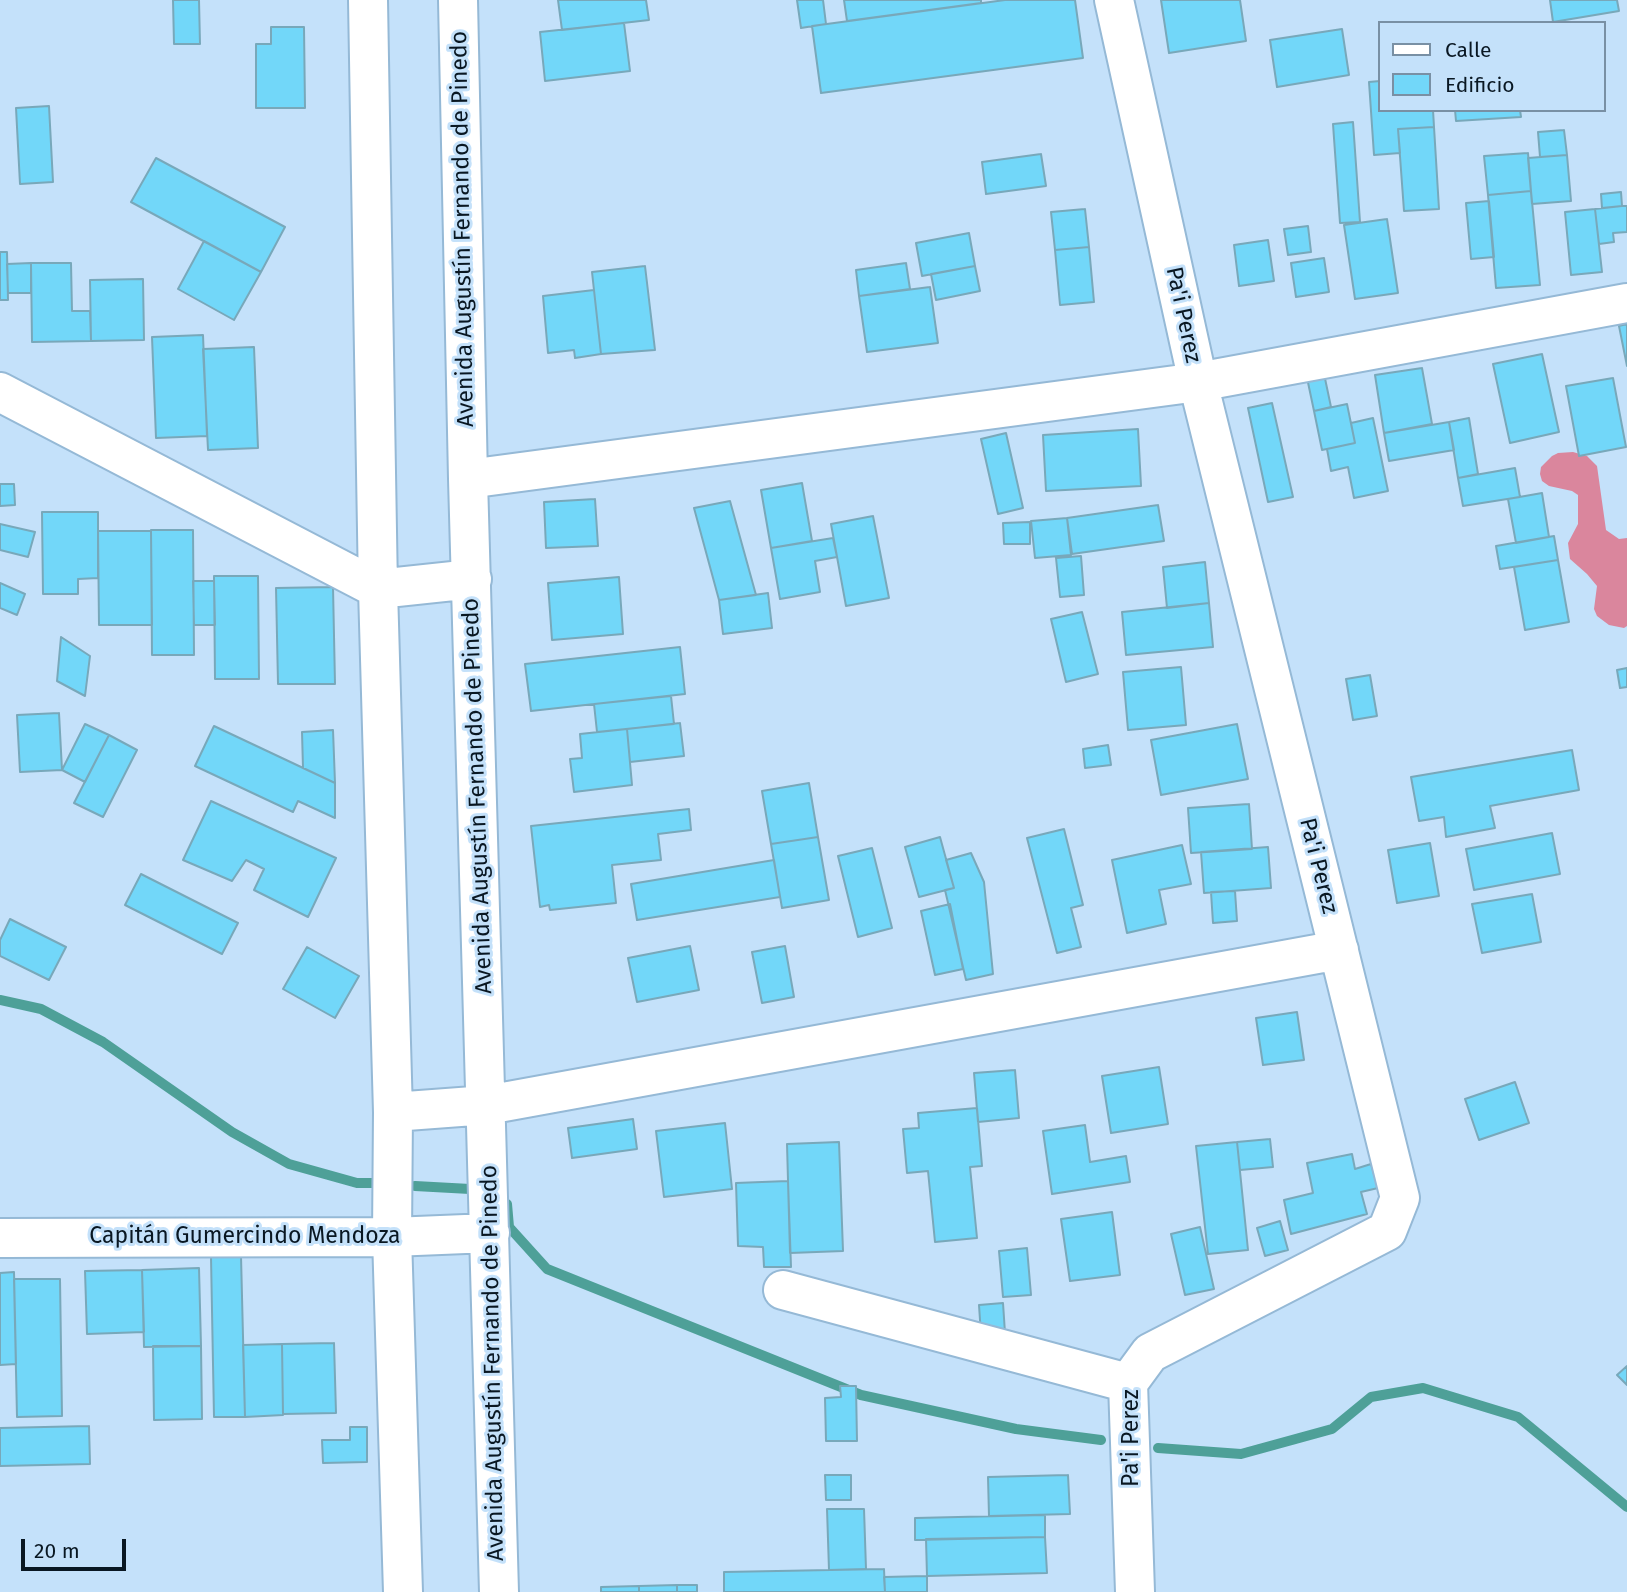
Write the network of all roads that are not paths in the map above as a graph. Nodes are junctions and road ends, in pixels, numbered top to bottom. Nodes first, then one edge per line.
1 (368, 0) edge
2 (458, 0) edge
3 (1114, 0) edge
4 (1627, 303) edge
5 (1198, 382) junction
6 (0, 392) edge
7 (468, 479) junction
8 (472, 579) junction
9 (378, 589) junction
10 (1339, 950) junction
11 (487, 1105) junction
12 (393, 1112) junction
13 (490, 1233) junction
14 (392, 1237) junction
15 (0, 1238) edge
16 (783, 1290) dead end
17 (1128, 1383) junction
18 (403, 1592) edge
19 (499, 1592) edge
20 (1135, 1592) edge

1 - 9 street
2 - 7 street, Avenida Augustín Fernando de Pinedo
3 - 5 street, Pa'i Perez
4 - 5 street
5 - 7 street
5 - 10 street, Pa'i Perez
6 - 9 street
7 - 8 street, Avenida Augustín Fernando de Pinedo
8 - 9 street
8 - 11 street, Avenida Augustín Fernando de Pinedo
9 - 12 street
10 - 11 street
10 - 17 street, Pa'i Perez
11 - 12 street
11 - 13 street, Avenida Augustín Fernando de Pinedo
12 - 14 street
13 - 14 street, Capitán Gumercindo Mendoza
13 - 19 street, Avenida Augustín Fernando de Pinedo
14 - 15 street, Capitán Gumercindo Mendoza
14 - 18 street
16 - 17 street
17 - 20 street, Pa'i Perez

